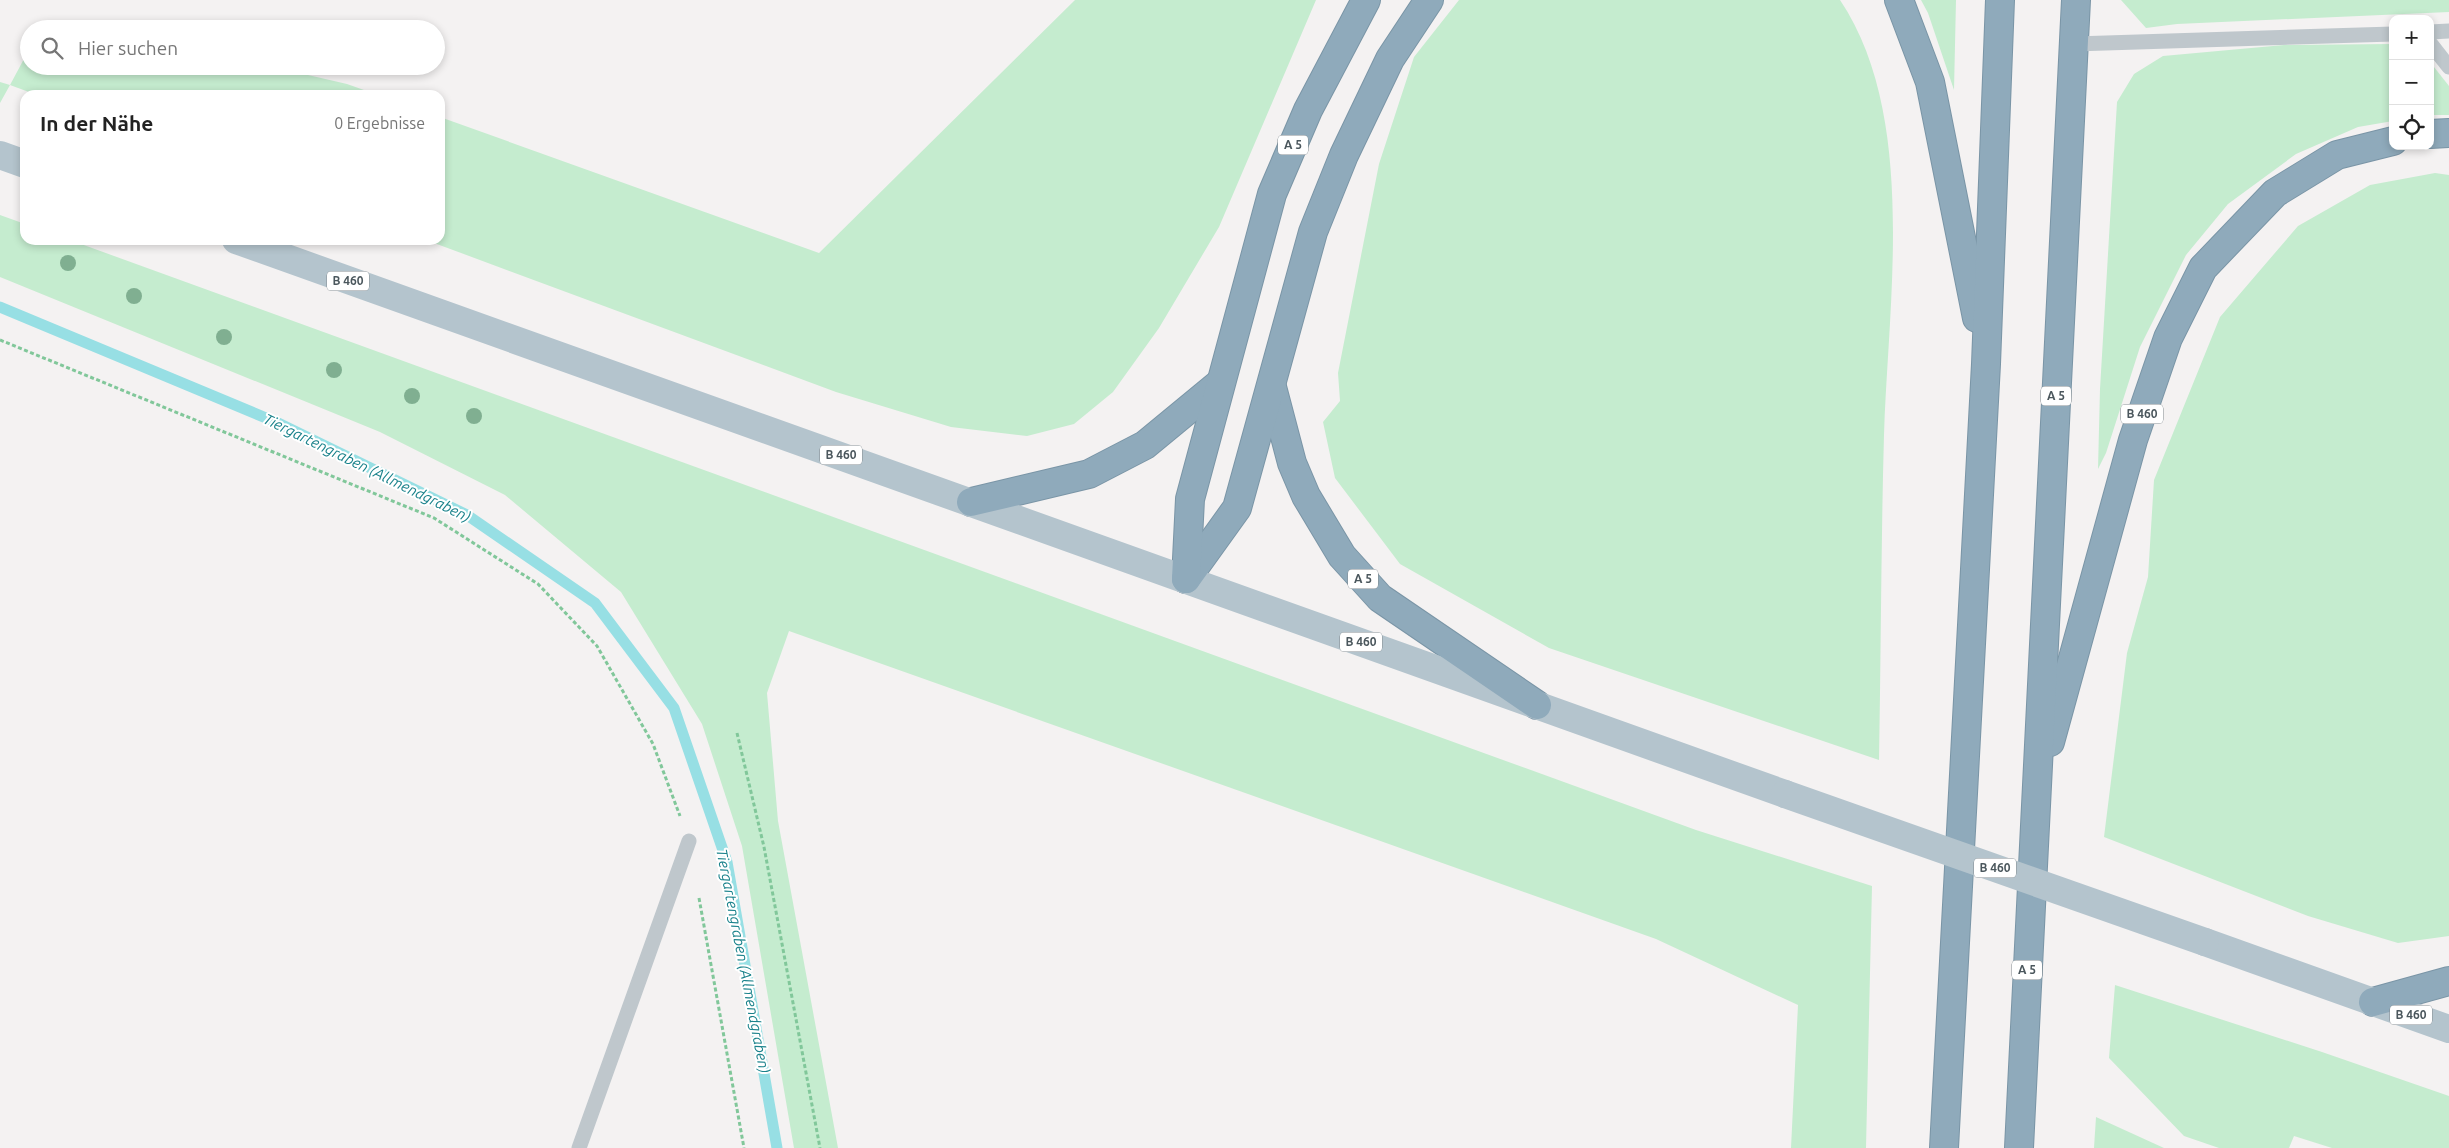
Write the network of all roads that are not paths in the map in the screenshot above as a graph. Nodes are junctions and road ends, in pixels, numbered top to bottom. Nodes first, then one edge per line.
1 (1366, 0) edge
2 (1429, 0) edge
3 (1899, 0) edge
4 (2000, 0) edge
5 (2076, 0) edge
6 (2449, 31) edge
7 (2434, 32) edge
8 (2389, 34) edge
9 (2074, 44) junction
10 (2434, 49) edge
11 (2449, 67) edge
12 (2449, 133) edge
13 (2434, 134) edge
14 (2389, 141) edge
15 (0, 155) edge
16 (20, 162) edge
17 (250, 245) edge
18 (1986, 364) junction
19 (1219, 384) junction
20 (1272, 387) junction
21 (970, 502) junction
22 (1186, 580) junction
23 (1537, 705) junction
24 (2036, 791) junction
25 (689, 841) road end
26 (2449, 982) edge
27 (2373, 1002) junction
28 (2449, 1029) edge
29 (579, 1148) edge
30 (1944, 1148) edge
31 (2019, 1148) edge

1 - 19 highway, A 5
2 - 20 highway, A 5
3 - 18 highway
4 - 18 highway
5 - 9 highway, A 5
6 - 7 lane
8 - 9 lane
9 - 24 highway, A 5
10 - 11 lane
12 - 13 highway
14 - 24 highway, B 460
15 - 16 main road
17 - 21 main road, B 460
18 - 30 highway
19 - 21 highway
19 - 22 highway, A 5
20 - 22 highway, A 5
20 - 23 highway, A 5
21 - 22 main road, B 460
22 - 23 main road, B 460
23 - 27 main road, B 460, bridge
24 - 31 highway, A 5
25 - 29 lane
26 - 27 highway, B 460
27 - 28 main road, B 460

